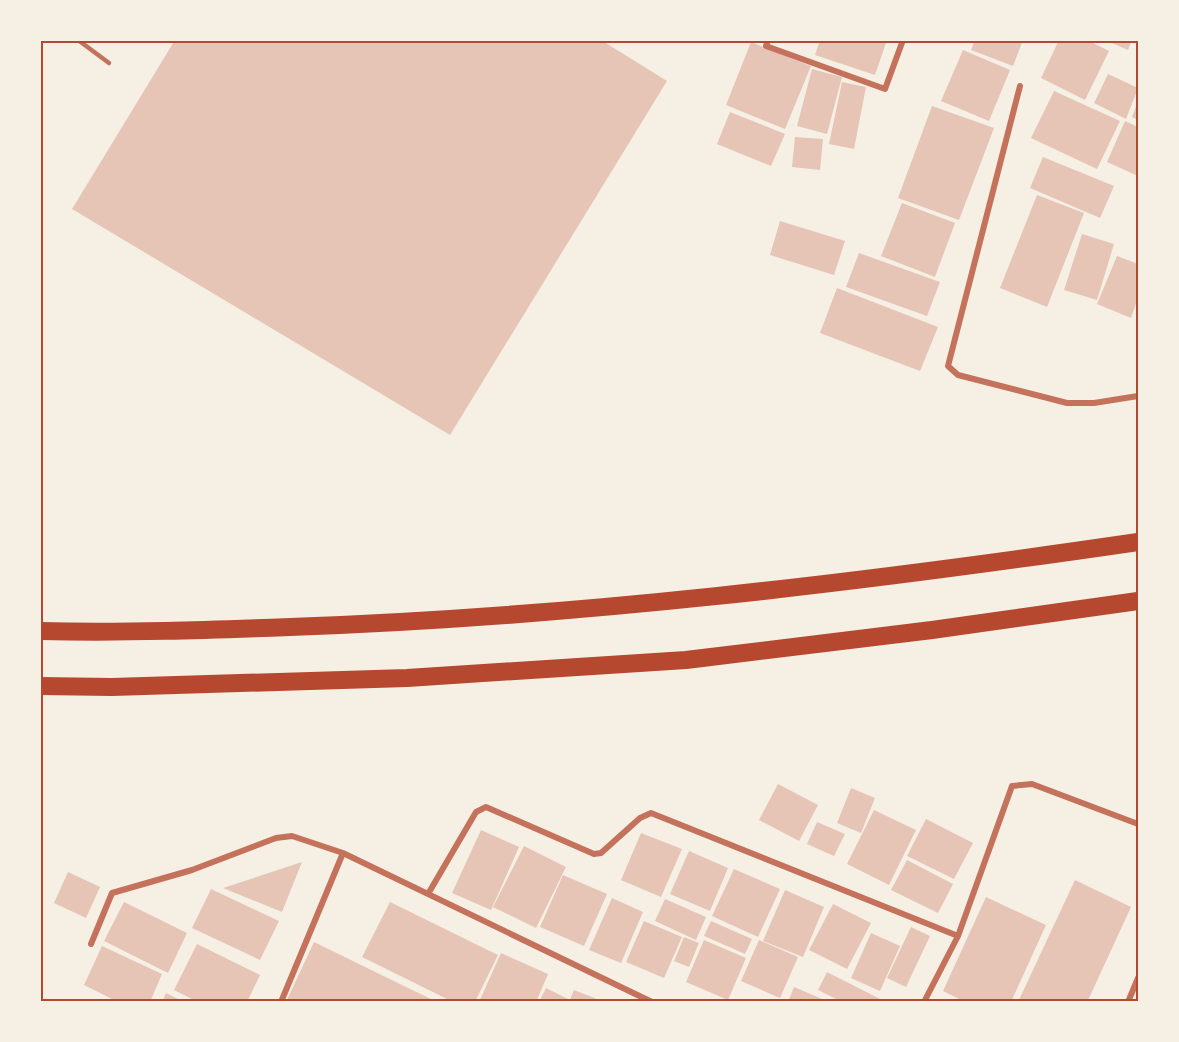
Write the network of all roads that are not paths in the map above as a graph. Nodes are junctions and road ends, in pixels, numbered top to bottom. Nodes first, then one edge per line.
1 (78, 40) edge
2 (768, 40) edge
3 (903, 40) edge
4 (109, 63) dead end
5 (1020, 86) dead end
6 (1138, 396) edge
7 (1138, 542) edge
8 (1138, 601) edge
9 (40, 631) edge
10 (40, 686) edge
11 (1138, 824) edge
12 (343, 853) junction
13 (429, 894) junction
14 (958, 936) junction
15 (91, 944) dead end
16 (1138, 978) edge
17 (281, 1002) edge
18 (651, 1002) edge
19 (924, 1002) edge
20 (1128, 1002) edge

1 - 4 lane
2 - 3 street
5 - 6 street
7 - 9 highway
8 - 10 highway
11 - 14 street
12 - 13 street
12 - 15 street
12 - 17 street
13 - 14 street
13 - 18 street
14 - 19 street
16 - 20 street

